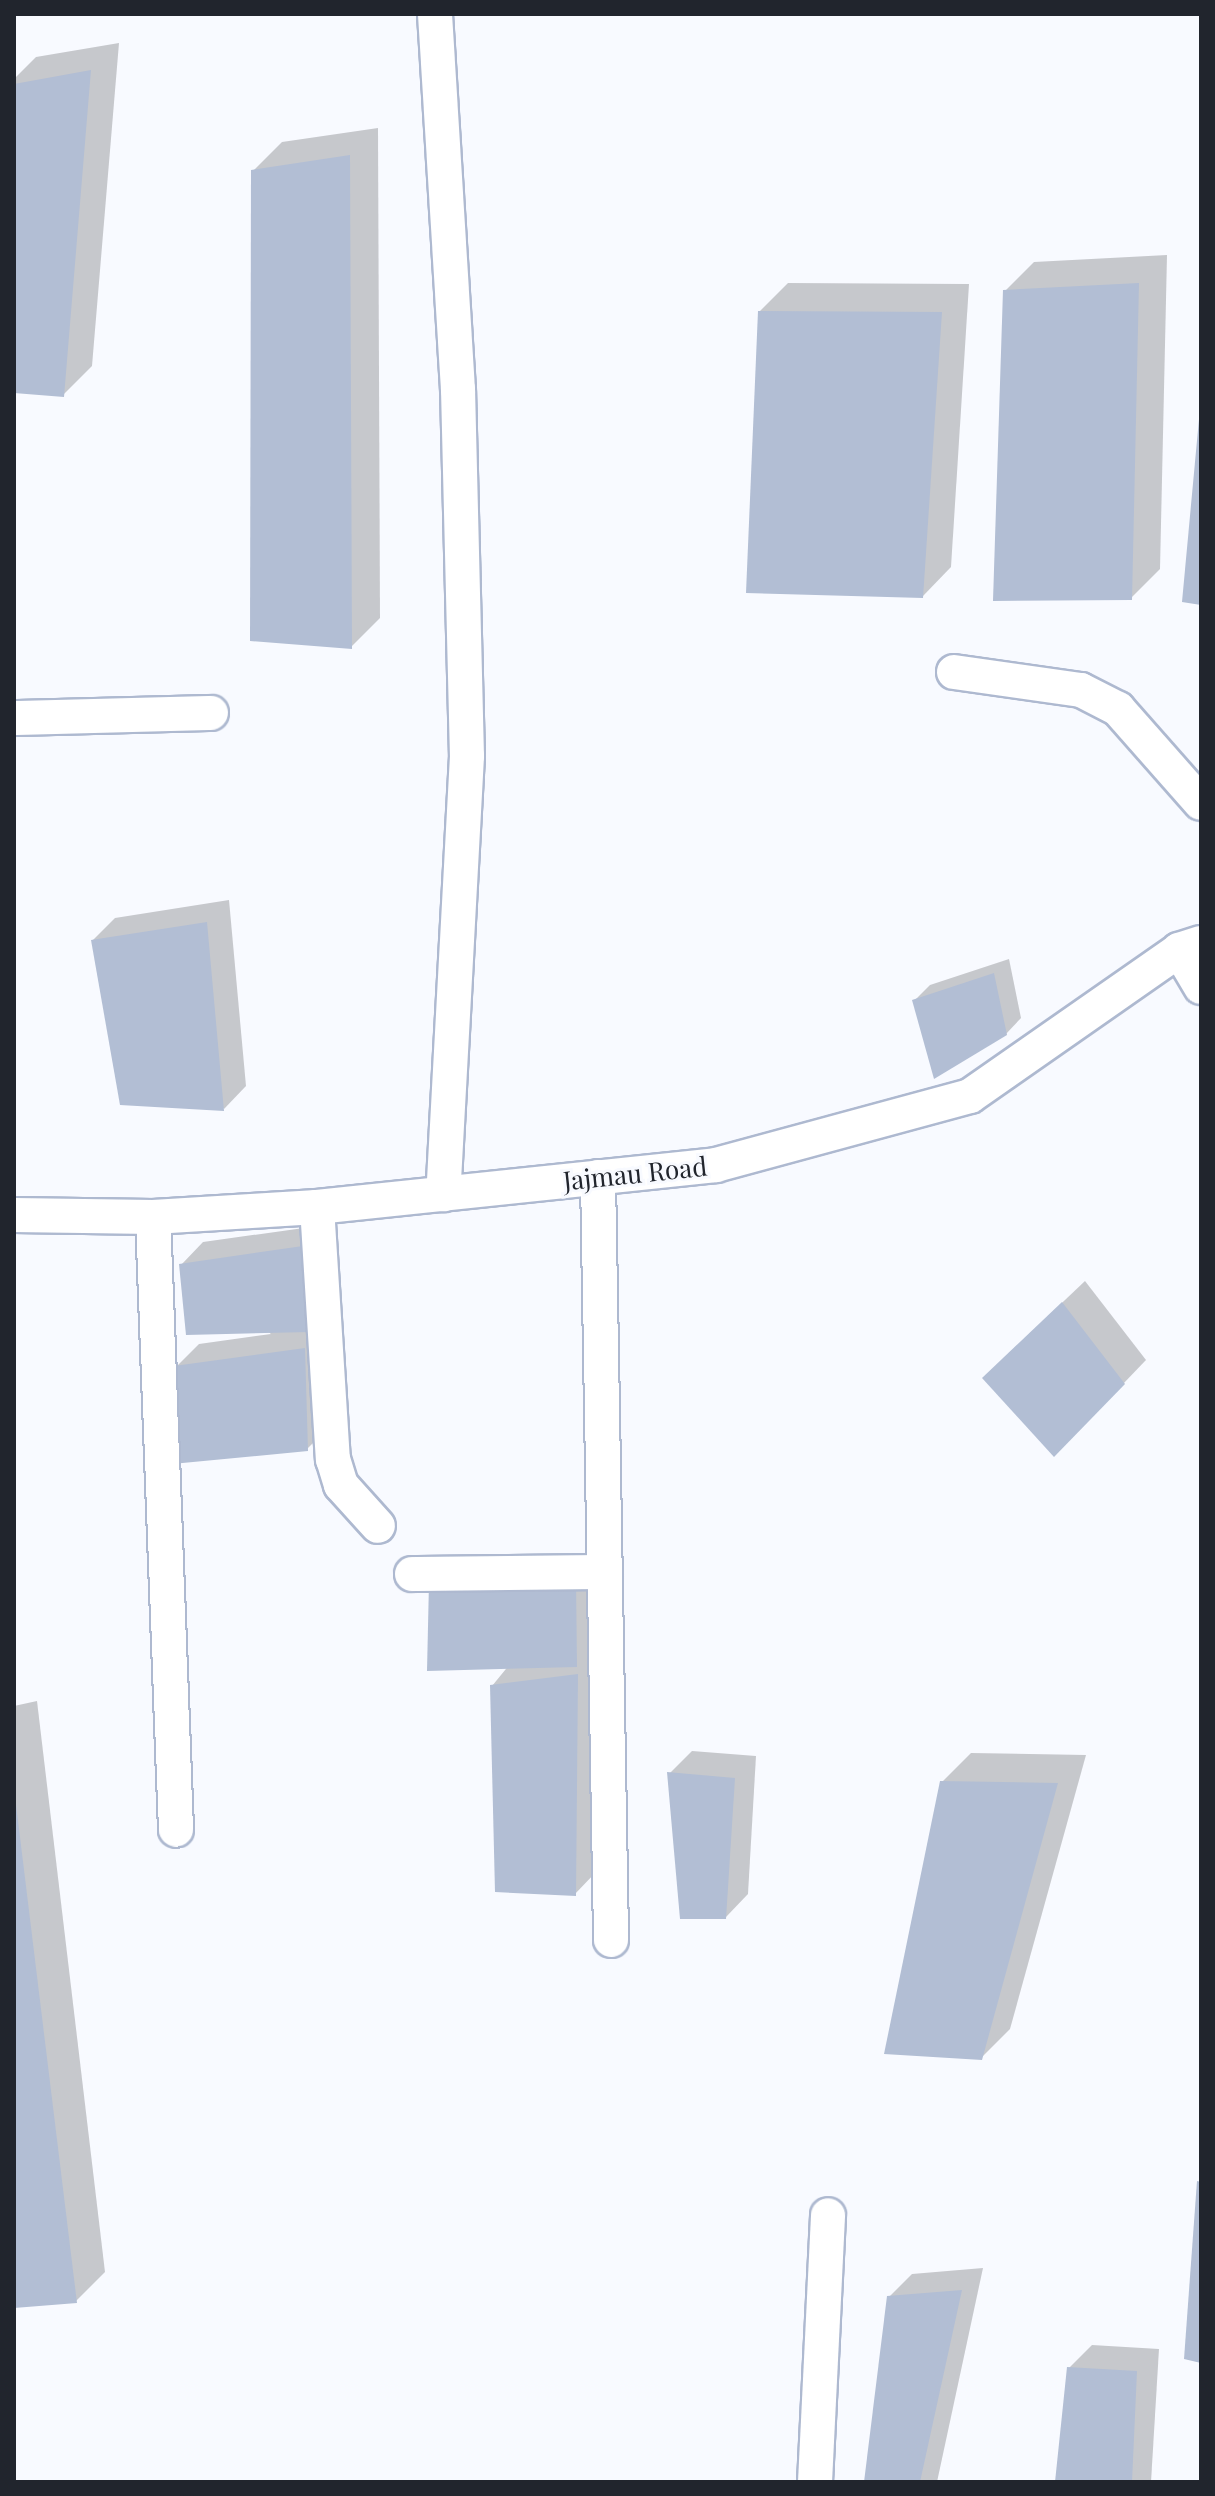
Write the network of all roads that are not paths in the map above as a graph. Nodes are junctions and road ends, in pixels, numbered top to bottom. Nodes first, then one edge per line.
1 (435, 14) edge
2 (954, 672) dead end
3 (211, 713) dead end
4 (14, 718) edge
5 (1201, 803) edge
6 (1190, 946) edge
7 (1201, 987) edge
8 (598, 1177) junction
9 (443, 1194) junction
10 (317, 1207) junction
11 (14, 1215) edge
12 (153, 1217) junction
13 (378, 1526) dead end
14 (605, 1572) junction
15 (412, 1574) dead end
16 (176, 1830) dead end
17 (611, 1940) dead end
18 (828, 2215) dead end
19 (815, 2482) edge

1 - 9 street
2 - 5 street
3 - 4 street
6 - 7 street
6 - 8 street, Jajmau Road
8 - 9 street, Jajmau Road
8 - 14 street
9 - 10 street, Jajmau Road
10 - 12 street, Jajmau Road
10 - 13 street
11 - 12 street, Jajmau Road
12 - 16 street
14 - 15 street
14 - 17 street
18 - 19 street

